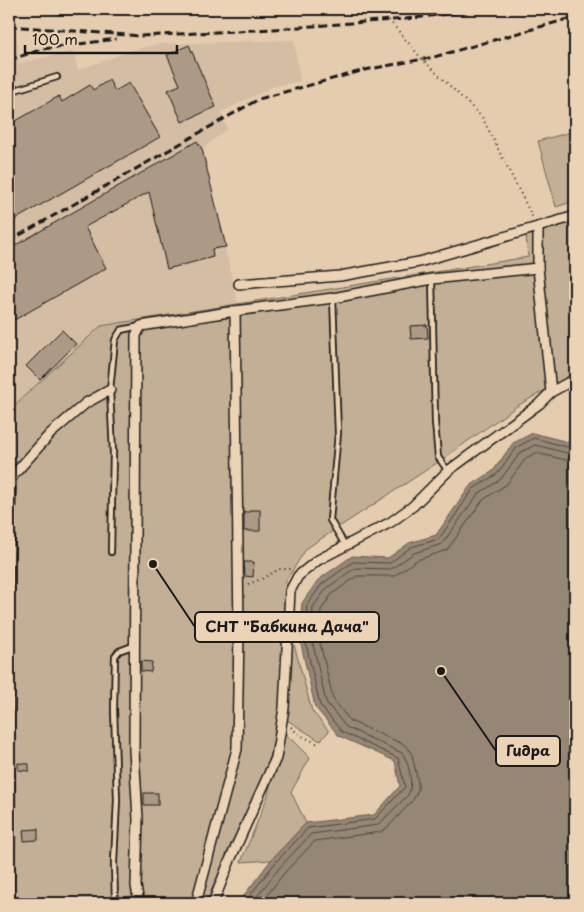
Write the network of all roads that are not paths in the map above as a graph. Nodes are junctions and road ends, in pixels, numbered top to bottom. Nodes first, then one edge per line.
1 (53, 9) edge
2 (157, 9) edge
3 (57, 77) dead end
4 (9, 92) edge
5 (575, 216) edge
6 (538, 226) junction
7 (538, 268) junction
8 (432, 279) junction
9 (239, 284) dead end
10 (333, 298) junction
11 (235, 310) junction
12 (141, 326) junction
13 (575, 378) edge
14 (110, 390) junction
15 (551, 392) junction
16 (448, 471) junction
17 (11, 478) edge
18 (345, 545) junction
19 (111, 552) dead end
20 (9, 633) edge
21 (135, 645) junction
22 (9, 673) edge
23 (9, 902) edge
24 (115, 903) edge
25 (139, 903) edge
26 (196, 903) edge
27 (213, 903) edge

1 - 2 lane
3 - 4 lane
5 - 6 street
6 - 7 street
6 - 9 street
7 - 8 street
7 - 15 street
8 - 10 street
8 - 16 lane
10 - 11 street
10 - 18 lane
11 - 12 street
11 - 26 street
12 - 14 lane
12 - 21 street
13 - 15 street
14 - 17 street
14 - 19 lane
15 - 16 street
16 - 18 street
17 - 20 lane
18 - 27 street
21 - 24 lane
21 - 25 street
22 - 23 lane

